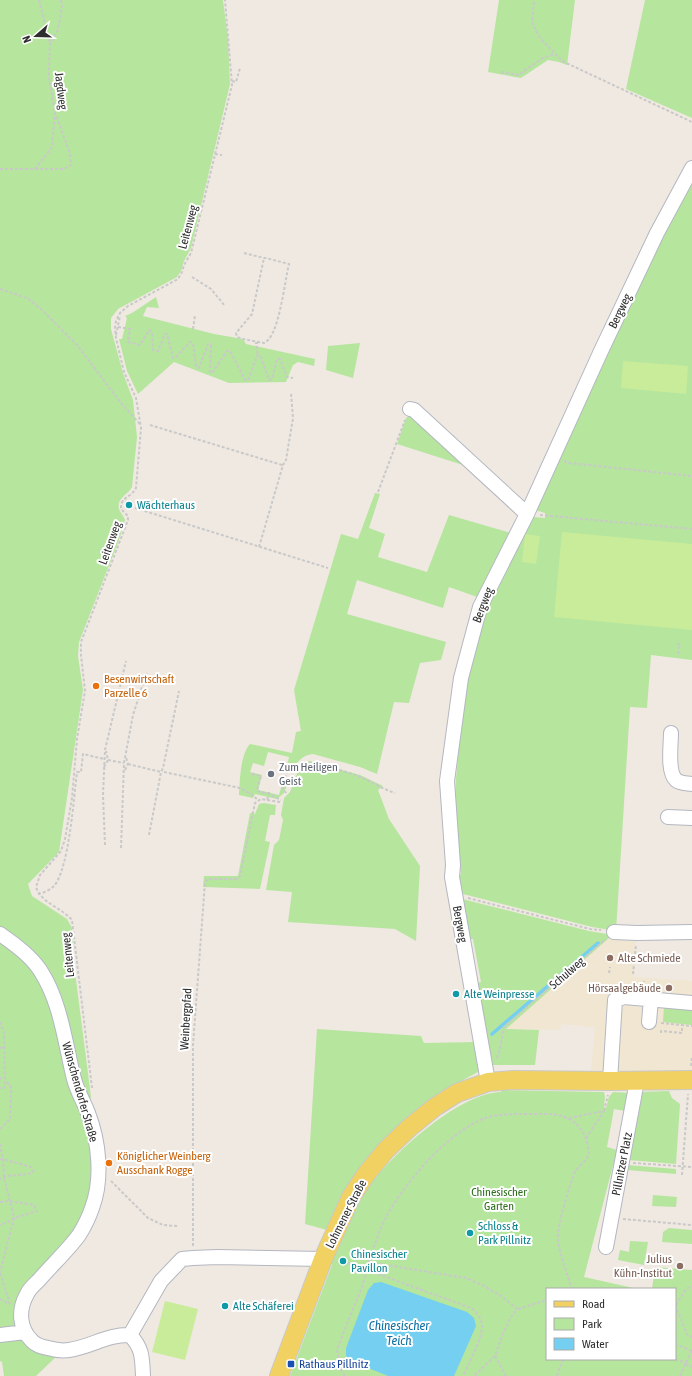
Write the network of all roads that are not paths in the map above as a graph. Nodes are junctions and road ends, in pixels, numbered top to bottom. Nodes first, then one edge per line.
1 (692, 168) edge
2 (410, 410) road end
3 (527, 514) junction
4 (671, 733) dead end
5 (692, 784) edge
6 (668, 817) dead end
7 (692, 818) edge
8 (614, 932) road end
9 (692, 932) edge
10 (0, 934) edge
11 (651, 999) junction
12 (692, 1003) edge
13 (655, 1022) road end
14 (691, 1072) edge
15 (610, 1081) junction
16 (637, 1081) junction
17 (488, 1082) junction
18 (606, 1247) dead end
19 (323, 1259) junction
20 (25, 1332) junction
21 (0, 1335) edge
22 (130, 1335) junction
23 (144, 1376) edge
24 (279, 1376) edge

1 - 3 street, Bergweg
2 - 3 street
3 - 17 street, Bergweg
4 - 5 street
6 - 7 street
8 - 9 street
10 - 20 street, Wünschendorfer Straße
11 - 12 street
11 - 13 street
11 - 15 street
14 - 16 main road
15 - 16 main road
15 - 17 main road
16 - 18 street, Pillnitzer Platz
17 - 19 main road, Lohmener Straße
19 - 22 street
19 - 24 main road, Lohmener Straße
20 - 21 street
20 - 22 street
22 - 23 street

